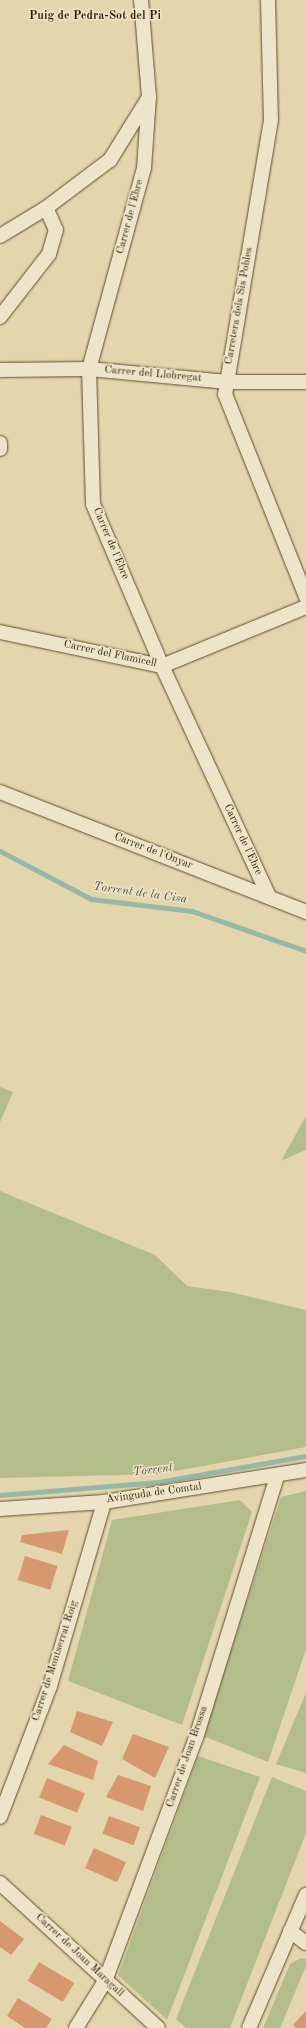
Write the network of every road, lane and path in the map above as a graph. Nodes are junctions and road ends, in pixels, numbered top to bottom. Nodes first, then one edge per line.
1 (141, 0) edge
2 (268, 0) edge
3 (149, 97) junction
4 (46, 208) junction
5 (1, 234) edge
6 (0, 317) edge
7 (89, 369) junction
8 (0, 370) edge
9 (227, 382) junction
10 (306, 382) edge
11 (0, 443) edge
12 (0, 449) edge
13 (306, 597) edge
14 (306, 608) edge
15 (0, 632) edge
16 (162, 666) junction
17 (0, 792) edge
18 (269, 897) junction
19 (306, 912) edge
20 (306, 1470) edge
21 (277, 1476) junction
22 (104, 1502) junction
23 (0, 1509) edge
24 (0, 1817) edge
25 (0, 1882) edge
26 (306, 1894) edge
27 (290, 1931) junction
28 (306, 1943) edge
29 (106, 1981) junction
30 (76, 2028) edge
31 (158, 2028) edge
32 (249, 2028) edge

1 - 3 street, Carrer de l'Ebre
2 - 9 street, Carretera dels Sis Pobles
3 - 4 street
3 - 7 street, Carrer de l'Ebre
4 - 5 street
4 - 6 street
7 - 8 street, Carrer del Llobregat
7 - 9 street, Carrer del Llobregat
7 - 16 street, Carrer de l'Ebre
9 - 10 street, Carrer del Llobregat
9 - 13 street, Carretera dels Sis Pobles
11 - 12 street
14 - 16 street, Carrer del Flamicell
15 - 16 street, Carrer del Flamicell
16 - 18 street, Carrer de l'Ebre
17 - 18 street, Carrer de l'Onyar
18 - 19 street, Carrer de l'Onyar
20 - 21 street, Avinguda de Comtal
21 - 22 street, Avinguda de Comtal
21 - 29 street, Carrer de Joan Brossa
22 - 23 street, Avinguda de Comtal
22 - 24 street, Carrer de Montserrat Roig
25 - 29 street, Carrer de Joan Maragall
26 - 27 street
27 - 28 street
27 - 32 street
29 - 30 street, Carrer de Joan Brossa
29 - 31 street, Carrer de Joan Maragall

